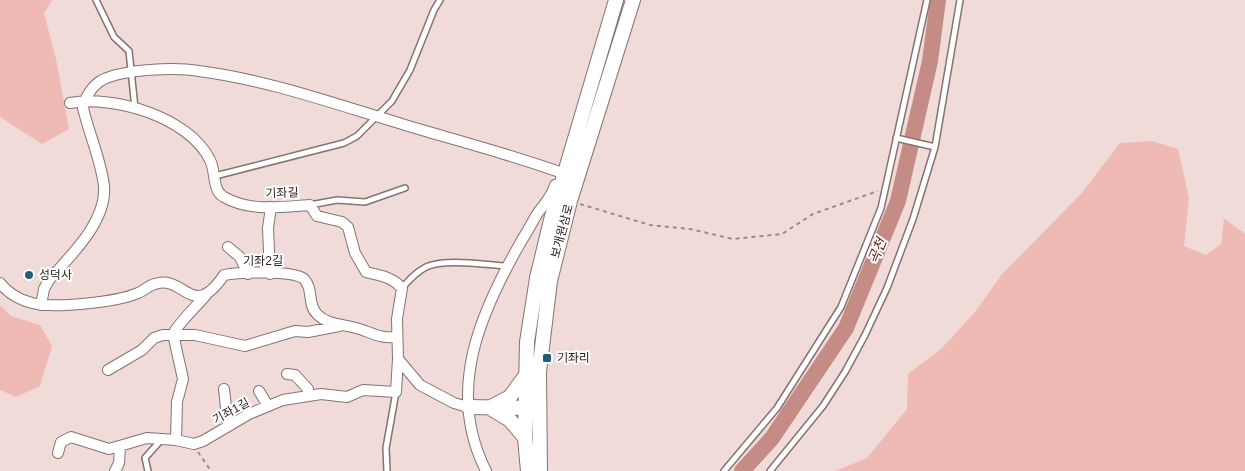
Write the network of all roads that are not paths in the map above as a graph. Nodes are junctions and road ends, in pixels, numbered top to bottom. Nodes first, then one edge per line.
1 (96, 0) edge
2 (440, 0) edge
3 (616, 0) edge
4 (633, 0) edge
5 (927, 0) edge
6 (960, 0) edge
7 (130, 74) junction
8 (84, 100) junction
9 (70, 103) dead end
10 (135, 109) junction
11 (376, 117) junction
12 (896, 138) junction
13 (935, 147) junction
14 (562, 173) junction
15 (215, 176) junction
16 (405, 188) dead end
17 (310, 205) junction
18 (271, 207) junction
19 (228, 247) dead end
20 (507, 266) junction
21 (248, 274) junction
22 (270, 274) junction
23 (0, 283) edge
24 (402, 288) junction
25 (206, 295) junction
26 (41, 305) junction
27 (342, 326) junction
28 (173, 334) junction
29 (396, 337) junction
30 (398, 359) junction
31 (108, 370) dead end
32 (287, 374) dead end
33 (526, 374) junction
34 (224, 389) dead end
35 (259, 391) dead end
36 (396, 392) junction
37 (307, 396) junction
38 (268, 406) junction
39 (468, 407) junction
40 (490, 407) junction
41 (532, 408) junction
42 (228, 426) junction
43 (163, 438) junction
44 (525, 438) junction
45 (176, 440) junction
46 (120, 447) junction
47 (58, 453) dead end
48 (115, 471) edge
49 (148, 471) edge
50 (387, 471) edge
51 (486, 471) edge
52 (528, 471) edge
53 (540, 471) edge
54 (724, 471) edge
55 (770, 471) edge

1 - 7 lane
2 - 11 lane
3 - 14 main road, 보개원삼로
4 - 41 main road, 보개원삼로
5 - 12 lane
6 - 13 lane
7 - 8 street
7 - 10 lane
7 - 11 street
8 - 9 street, 기좌길
8 - 10 street, 기좌길
8 - 26 street
10 - 15 street, 기좌길
11 - 14 street
11 - 15 lane
12 - 13 lane
12 - 54 lane
13 - 55 lane
14 - 20 street, 보개원삼로
14 - 33 main road, 보개원삼로
15 - 18 street, 기좌길
16 - 17 lane
17 - 18 street, 기좌길
17 - 24 street, 기좌길
18 - 22 street
19 - 21 street
20 - 24 lane
20 - 39 street, 보개원삼로
21 - 22 street, 기좌2길
21 - 25 street, 기좌2길
22 - 27 street, 기좌2길
23 - 26 street
24 - 29 street
25 - 26 street
25 - 28 street, 기좌2길
27 - 28 street
27 - 29 street, 기좌2길
28 - 31 street
28 - 45 street
29 - 30 street
30 - 36 street
30 - 39 street
32 - 37 street
33 - 40 main road
33 - 41 main road, 보개원삼로
34 - 42 street
35 - 38 street
36 - 37 street, 기좌1길
36 - 50 lane
37 - 38 street, 기좌1길
38 - 42 street, 기좌1길
39 - 40 main road
39 - 51 street, 보개원삼로
40 - 41 main road
40 - 44 main road
41 - 44 main road, 보개원삼로
41 - 53 main road, 보개원삼로
42 - 45 street, 기좌1길
43 - 45 street
43 - 46 street
43 - 49 lane
44 - 52 main road, 보개원삼로
46 - 47 street
46 - 48 street

